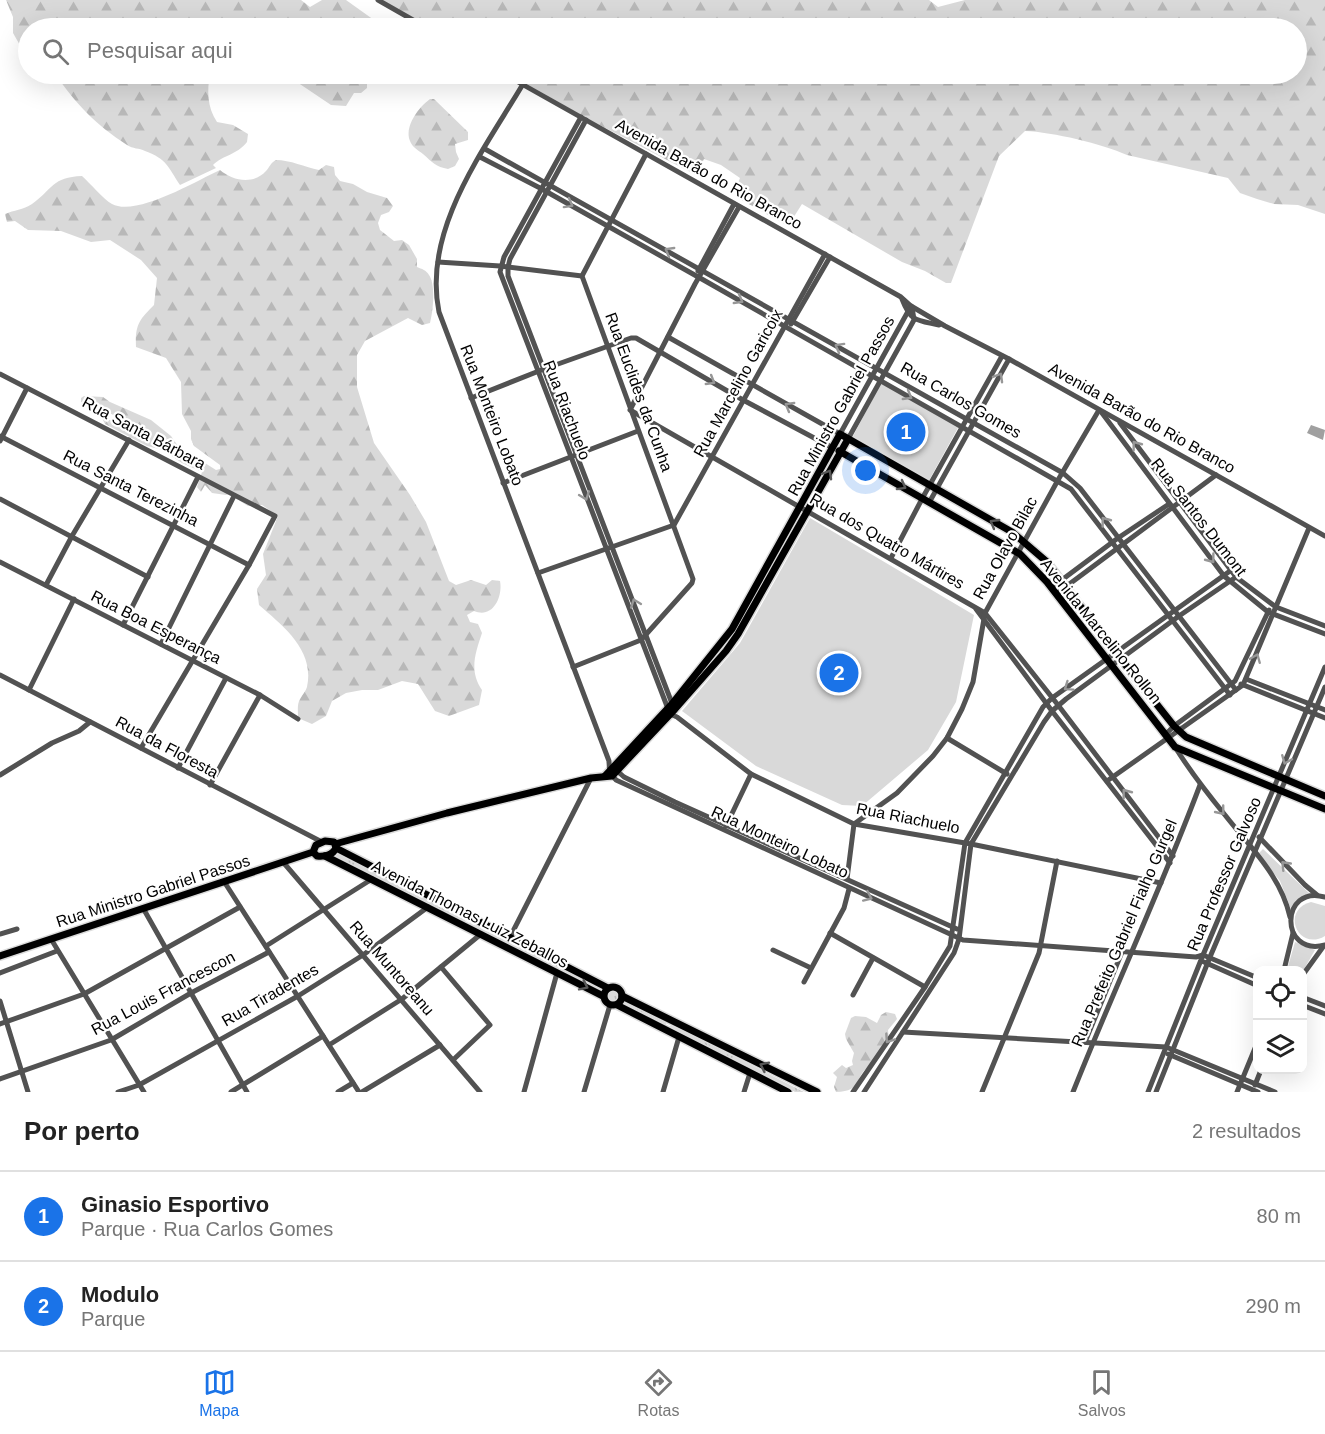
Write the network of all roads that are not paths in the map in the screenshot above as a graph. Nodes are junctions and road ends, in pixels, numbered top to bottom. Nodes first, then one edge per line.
1 (378, 0) edge
2 (410, 18) edge
3 (523, 84) joint
4 (584, 118) junction
5 (485, 149) junction
6 (645, 154) junction
7 (480, 157) junction
8 (547, 183) junction
9 (543, 190) junction
10 (736, 205) junction
11 (612, 219) junction
12 (609, 226) junction
13 (827, 255) junction
14 (438, 262) junction
15 (500, 266) junction
16 (508, 267) junction
17 (702, 270) junction
18 (582, 276) junction
19 (698, 277) junction
20 (901, 297) junction
21 (911, 306) junction
22 (908, 315) junction
23 (791, 320) junction
24 (914, 320) junction
25 (945, 326) junction
26 (787, 327) junction
27 (668, 337) junction
28 (608, 346) junction
29 (661, 351) junction
30 (1002, 356) junction
31 (1009, 359) junction
32 (877, 368) junction
33 (541, 370) junction
34 (885, 372) junction
35 (0, 374) edge
36 (872, 375) junction
37 (880, 380) junction
38 (752, 385) junction
39 (27, 388) junction
40 (471, 398) junction
41 (743, 400) junction
42 (630, 410) junction
43 (1100, 411) junction
44 (970, 421) junction
45 (1118, 421) junction
46 (966, 429) junction
47 (638, 431) junction
48 (840, 434) junction
49 (1, 438) edge
50 (848, 439) junction
51 (129, 440) junction
52 (833, 448) junction
53 (841, 452) junction
54 (577, 454) junction
55 (570, 456) junction
56 (712, 458) junction
57 (1063, 473) junction
58 (1216, 475) junction
59 (198, 477) junction
60 (1058, 480) junction
61 (503, 483) junction
62 (101, 488) junction
63 (933, 488) junction
64 (234, 496) junction
65 (0, 499) edge
66 (926, 499) junction
67 (1178, 501) junction
68 (1171, 507) junction
69 (804, 509) junction
70 (978, 513) junction
71 (674, 525) junction
72 (972, 525) junction
73 (173, 526) junction
74 (1309, 528) junction
75 (72, 536) junction
76 (1325, 536) edge
77 (1118, 538) junction
78 (1024, 542) junction
79 (1113, 542) junction
80 (211, 545) junction
81 (1124, 545) junction
82 (613, 546) junction
83 (606, 549) junction
84 (1118, 549) junction
85 (1018, 552) junction
86 (891, 558) junction
87 (0, 561) edge
88 (249, 565) junction
89 (1230, 571) junction
90 (538, 573) junction
91 (1224, 576) junction
92 (148, 577) junction
93 (1236, 577) junction
94 (1230, 581) junction
95 (1064, 583) junction
96 (46, 585) junction
97 (1053, 591) junction
98 (74, 599) junction
99 (1275, 604) junction
100 (1271, 613) junction
101 (1174, 615) junction
102 (984, 616) junction
103 (123, 625) junction
104 (1325, 626) edge
105 (1148, 630) junction
106 (646, 633) junction
107 (1325, 634) edge
108 (1151, 636) junction
109 (641, 640) junction
110 (160, 644) junction
111 (1118, 656) junction
112 (194, 660) junction
113 (1108, 663) junction
114 (1027, 666) junction
115 (573, 667) junction
116 (1325, 667) edge
117 (1022, 671) junction
118 (0, 675) edge
119 (226, 678) junction
120 (1247, 679) junction
121 (1235, 680) junction
122 (1243, 685) junction
123 (1325, 687) edge
124 (1224, 688) junction
125 (29, 690) junction
126 (1236, 690) junction
127 (260, 695) junction
128 (1230, 695) junction
129 (1278, 695) junction
130 (1052, 698) junction
131 (1046, 703) junction
132 (1309, 703) junction
133 (1058, 705) junction
134 (1202, 705) junction
135 (1316, 706) junction
136 (672, 710) junction
137 (1325, 710) edge
138 (1052, 711) junction
139 (1310, 711) junction
140 (1206, 712) junction
141 (1325, 718) edge
142 (298, 719) dead end
143 (90, 722) junction
144 (1176, 728) junction
145 (1167, 735) junction
146 (947, 738) junction
147 (1175, 747) junction
148 (141, 748) junction
149 (1215, 750) junction
150 (1211, 762) junction
151 (178, 768) junction
152 (611, 770) junction
153 (751, 774) junction
154 (0, 775) edge
155 (1008, 775) junction
156 (1113, 776) junction
157 (591, 778) junction
158 (1283, 779) junction
159 (1107, 781) junction
160 (210, 785) junction
161 (1200, 785) junction
162 (1278, 790) junction
163 (1324, 796) edge
164 (1322, 808) edge
165 (854, 824) junction
166 (725, 828) junction
167 (1255, 833) junction
168 (1260, 838) junction
169 (322, 842) junction
170 (968, 844) junction
171 (336, 846) junction
172 (1249, 846) junction
173 (768, 847) junction
174 (1254, 851) junction
175 (313, 852) junction
176 (325, 855) junction
177 (1173, 856) junction
178 (1057, 861) junction
179 (283, 862) junction
180 (1170, 863) junction
181 (372, 879) junction
182 (847, 879) junction
183 (225, 883) junction
184 (1161, 883) junction
185 (849, 889) junction
186 (1230, 891) junction
187 (1236, 894) junction
188 (1317, 895) junction
189 (1325, 897) edge
190 (143, 908) junction
191 (240, 908) junction
192 (428, 908) junction
193 (324, 910) junction
194 (1290, 917) junction
195 (470, 918) junction
196 (465, 926) junction
197 (17, 928) dead end
198 (957, 929) junction
199 (830, 933) junction
200 (1293, 933) junction
201 (0, 934) edge
202 (481, 934) junction
203 (952, 935) junction
204 (51, 939) junction
205 (509, 939) junction
206 (959, 939) junction
207 (1324, 946) edge
208 (1041, 947) junction
209 (165, 949) junction
210 (268, 949) junction
211 (773, 950) dead end
212 (57, 951) junction
213 (1122, 952) junction
214 (1131, 952) junction
215 (363, 955) junction
216 (0, 956) edge
217 (873, 958) junction
218 (1203, 959) junction
219 (1285, 966) edge
220 (441, 967) junction
221 (811, 968) junction
222 (1307, 969) edge
223 (0, 973) edge
224 (558, 973) junction
225 (1253, 977) edge
226 (804, 982) dead end
227 (1253, 984) edge
228 (1108, 985) junction
229 (925, 987) junction
230 (1116, 987) junction
231 (608, 988) junction
232 (191, 993) junction
233 (84, 994) junction
234 (854, 995) dead end
235 (298, 996) junction
236 (603, 996) junction
237 (622, 996) junction
238 (402, 999) junction
239 (1186, 999) junction
240 (1307, 999) edge
241 (0, 1001) edge
242 (1192, 1001) junction
243 (613, 1005) junction
244 (1325, 1006) edge
245 (1307, 1007) edge
246 (1325, 1014) edge
247 (670, 1020) junction
248 (7, 1022) junction
249 (1176, 1022) junction
250 (0, 1024) edge
251 (1183, 1024) junction
252 (665, 1029) junction
253 (903, 1032) junction
254 (323, 1036) junction
255 (680, 1037) junction
256 (1004, 1038) junction
257 (111, 1040) junction
258 (217, 1041) junction
259 (1085, 1042) junction
260 (1092, 1043) junction
261 (329, 1045) junction
262 (440, 1045) junction
263 (1163, 1049) junction
264 (1173, 1049) junction
265 (1253, 1052) edge
266 (1171, 1056) junction
267 (453, 1060) junction
268 (22, 1072) junction
269 (750, 1073) junction
270 (1259, 1074) edge
271 (0, 1078) edge
272 (1242, 1081) junction
273 (353, 1083) junction
274 (1255, 1083) junction
275 (139, 1085) junction
276 (243, 1085) junction
277 (477, 1091) edge
278 (1254, 1091) edge
279 (28, 1092) edge
280 (118, 1092) edge
281 (144, 1092) edge
282 (231, 1092) edge
283 (247, 1092) edge
284 (338, 1092) edge
285 (360, 1092) edge
286 (524, 1092) edge
287 (584, 1092) edge
288 (663, 1092) edge
289 (744, 1092) edge
290 (788, 1092) edge
291 (817, 1092) edge
292 (853, 1092) edge
293 (864, 1092) edge
294 (982, 1092) edge
295 (1073, 1092) edge
296 (1148, 1092) edge
297 (1156, 1092) edge
298 (1237, 1092) edge
299 (1275, 1092) edge

1 - 2 street
3 - 4 street, Avenida Barão do Rio Branco
3 - 5 street, Rua Monteiro Lobato
4 - 6 street, Avenida Barão do Rio Branco
4 - 8 street
5 - 7 street, Rua Monteiro Lobato
5 - 8 street, Rua Carlos Gomes
6 - 10 street, Avenida Barão do Rio Branco
6 - 11 street
7 - 9 street, Rua Carlos Gomes
7 - 14 street, Rua Monteiro Lobato
8 - 9 street
8 - 11 street, Rua Carlos Gomes
9 -> 12 street, Rua Carlos Gomes
9 - 15 street
9 - 16 street
10 - 13 street, Avenida Barão do Rio Branco
10 - 17 street
11 - 12 street
17 -> 11 street, Rua Carlos Gomes
12 - 18 street
12 - 19 street, Rua Carlos Gomes
13 - 20 street, Avenida Barão do Rio Branco
13 - 23 street, Rua Marcelino Garicoix
14 - 15 street
14 - 40 street, Rua Monteiro Lobato
15 - 16 street
15 - 33 street, Rua Riachuelo
16 - 18 street
16 - 33 street, Rua Riachuelo
17 - 19 street
17 - 23 street, Rua Carlos Gomes
18 - 28 street, Rua Euclides da Cunha
19 -> 26 street, Rua Carlos Gomes
19 - 27 street
20 - 21 street, Avenida Barão do Rio Branco
20 - 22 street, Avenida Barão do Rio Branco
21 - 22 street, Rua Ministro Gabriel Passos
21 - 24 street, Rua Ministro Gabriel Passos
21 - 25 street, Avenida Barão do Rio Branco
22 - 24 street, Avenida Barão do Rio Branco
22 - 32 street, Rua Ministro Gabriel Passos
23 - 26 street, Rua Marcelino Garicoix
32 -> 23 street, Rua Carlos Gomes
24 - 25 street, Avenida Barão do Rio Branco
24 - 34 street, Rua Ministro Gabriel Passos
25 - 30 street, Avenida Barão do Rio Branco
26 - 36 street, Rua Carlos Gomes
26 - 38 street, Rua Marcelino Garicoix
27 - 29 street
27 - 38 street, Avenida Marcelino Rollon
28 - 29 street, Avenida Marcelino Rollon
28 - 33 street, Avenida Marcelino Rollon
28 - 42 street, Rua Euclides da Cunha
29 -> 41 street, Avenida Marcelino Rollon
29 - 42 street
30 - 31 street, Avenida Barão do Rio Branco
30 - 44 street
31 - 43 street, Avenida Barão do Rio Branco
44 -> 31 street
32 - 34 street, Rua Carlos Gomes
32 - 36 street, Rua Ministro Gabriel Passos
33 - 40 street, Avenida Marcelino Rollon
33 - 54 street, Rua Riachuelo
33 - 55 street, Rua Riachuelo
34 - 37 street, Rua Ministro Gabriel Passos
34 - 44 street, Rua Carlos Gomes
35 - 39 street, Rua Santa Bárbara
36 - 37 street, Rua Carlos Gomes
36 - 48 street, Rua Ministro Gabriel Passos
37 -> 46 street, Rua Carlos Gomes
37 - 50 street, Rua Ministro Gabriel Passos
38 - 41 street, Rua Marcelino Garicoix
48 -> 38 street, Avenida Marcelino Rollon
39 - 49 street
39 - 51 street, Rua Santa Bárbara
40 - 61 street, Rua Monteiro Lobato
41 - 52 street, Avenida Marcelino Rollon
41 - 56 street, Rua Marcelino Garicoix
42 - 47 street, Rua Euclides da Cunha
42 - 56 street, Rua dos Quatro Mártires
43 - 45 street, Avenida Barão do Rio Branco
43 - 57 street, Rua Olavo Bilac
43 - 68 street, Rua Santos Dumont
44 - 46 street
44 - 57 street, Rua Carlos Gomes
45 - 58 street, Avenida Barão do Rio Branco
67 -> 45 street, Rua Santos Dumont
46 - 60 street, Rua Carlos Gomes
46 - 63 street
47 - 54 street
47 - 71 street, Rua Euclides da Cunha
48 - 50 main road, Avenida Marcelino Rollon
48 - 52 main road, Rua Ministro Gabriel Passos
49 - 62 street, Rua Santa Terezinha
50 - 53 main road, Rua Ministro Gabriel Passos
50 - 63 main road, Avenida Marcelino Rollon
51 - 59 street, Rua Santa Bárbara
51 - 62 street
52 - 53 main road, Avenida Marcelino Rollon
52 - 69 main road, Rua Ministro Gabriel Passos
53 -> 66 main road, Avenida Marcelino Rollon
69 -> 53 main road, Rua Ministro Gabriel Passos
54 - 55 street
54 - 82 street, Rua Riachuelo
55 - 61 street
55 -> 83 street, Rua Riachuelo
56 - 69 street, Rua dos Quatro Mártires
56 - 71 street, Rua Marcelino Garicoix
57 - 60 street, Rua Olavo Bilac
77 -> 57 street, Rua Carlos Gomes
58 - 67 street
58 - 74 street, Avenida Barão do Rio Branco
59 - 64 street, Rua Santa Bárbara
59 - 73 street
60 - 78 street, Rua Olavo Bilac
60 - 79 street, Rua Carlos Gomes
61 - 90 street, Rua Monteiro Lobato
62 - 73 street, Rua Santa Terezinha
62 - 75 street
63 - 66 street
63 - 70 main road, Avenida Marcelino Rollon
64 - 80 street
64 - 88 street, Rua Santa Bárbara
65 - 75 street
66 - 72 main road, Avenida Marcelino Rollon
66 - 86 street
67 - 68 street
67 - 89 street, Rua Santos Dumont
68 - 77 street
68 - 81 street
68 -> 91 street, Rua Santos Dumont
69 - 86 street, Rua dos Quatro Mártires
69 - 136 main road, Rua Ministro Gabriel Passos
70 - 72 main road
78 -> 70 main road, Avenida Marcelino Rollon
71 - 82 street
71 - 106 street, Rua Euclides da Cunha
72 - 85 main road, Avenida Marcelino Rollon
73 - 80 street, Rua Santa Terezinha
73 - 92 street
74 - 76 street, Avenida Barão do Rio Branco
74 - 99 street
75 - 92 street
75 - 96 street
77 - 79 street
77 - 81 street, Rua Carlos Gomes
78 - 85 street, Rua Olavo Bilac
78 - 95 main road, Avenida Marcelino Rollon
79 - 84 street, Rua Carlos Gomes
79 - 95 street
80 - 88 street, Rua Santa Terezinha
80 - 110 street
81 - 84 street
81 - 101 street, Rua Carlos Gomes
82 - 83 street
106 -> 82 street, Rua Riachuelo
83 - 90 street
83 - 109 street, Rua Riachuelo
84 - 95 street
84 - 101 street, Rua Carlos Gomes
85 - 97 main road, Avenida Marcelino Rollon
85 - 102 street, Rua Olavo Bilac
86 - 102 street, Rua dos Quatro Mártires
87 - 96 street, Rua Boa Esperança
88 - 112 street
89 - 91 street
89 - 93 street, Rua Santos Dumont
90 - 115 street, Rua Monteiro Lobato
91 - 94 street, Rua Santos Dumont
91 - 101 street
92 - 103 street
93 - 94 street
93 - 99 street, Rua Santos Dumont
94 - 100 street, Rua Santos Dumont
94 - 101 street
95 - 97 street
95 - 111 main road, Avenida Marcelino Rollon
96 - 98 street, Rua Boa Esperança
97 - 113 main road, Avenida Marcelino Rollon
98 - 103 street, Rua Boa Esperança
98 - 125 street
99 - 100 street
99 - 104 street, Rua Santos Dumont
100 - 107 street, Rua Santos Dumont
120 -> 100 street
100 - 121 street
101 - 105 street
101 - 108 street
101 - 121 street, Rua Carlos Gomes
101 - 124 street, Rua Carlos Gomes
102 - 114 street, Rua dos Quatro Mártires
102 - 117 street, Rua dos Quatro Mártires
102 - 146 street, Rua Olavo Bilac
103 - 110 street, Rua Boa Esperança
105 - 108 street
105 - 111 street
106 - 109 street
106 - 136 street, Rua Riachuelo
108 - 111 street
109 - 115 street
109 - 136 street, Rua Riachuelo
110 - 112 street, Rua Boa Esperança
111 - 113 street
111 - 144 main road, Avenida Marcelino Rollon
112 - 119 street, Rua Boa Esperança
112 - 148 street
113 -> 130 street
113 - 133 street
113 - 145 main road, Avenida Marcelino Rollon
114 - 117 street
114 - 130 street, Rua dos Quatro Mártires
115 - 152 street, Rua Monteiro Lobato
116 - 132 street, Rua Professor Galvoso
117 - 131 street, Rua dos Quatro Mártires
118 - 125 street, Rua da Floresta
119 - 127 street, Rua Boa Esperança
119 - 151 street
120 - 121 street
120 - 122 street
120 - 129 street
121 - 122 street
121 - 124 street
121 - 126 street, Rua Carlos Gomes
122 - 126 street
122 - 129 street
123 - 135 street, Rua Professor Galvoso
124 - 128 street, Rua Carlos Gomes
124 - 134 street
125 - 143 street, Rua da Floresta
126 - 128 street
127 - 142 street, Rua Boa Esperança
127 - 160 street
128 - 140 street
129 - 132 street
129 - 139 street
130 - 131 street
130 - 133 street, Rua dos Quatro Mártires
131 - 138 street, Rua dos Quatro Mártires
131 - 155 street
132 - 135 street
132 - 139 street, Rua Professor Galvoso
133 - 138 street
133 - 156 street, Rua dos Quatro Mártires
134 - 140 street
134 - 144 street
135 - 137 street
135 - 139 street, Rua Professor Galvoso
136 - 152 main road, Rua Ministro Gabriel Passos
136 - 153 street, Rua Riachuelo
138 - 155 street
138 - 159 street, Rua dos Quatro Mártires
139 - 141 street
139 - 158 street, Rua Professor Galvoso
140 - 144 street
143 - 148 street, Rua da Floresta
143 - 154 street
144 - 145 street
144 - 149 main road, Avenida Marcelino Rollon
145 - 147 main road, Avenida Marcelino Rollon
145 - 156 street
146 - 155 street
146 - 165 street, Rua Olavo Bilac
147 - 150 main road
147 - 161 street, Avenida Marcelino Rollon
148 - 151 street, Rua da Floresta
149 - 150 main road
149 - 158 main road, Avenida Marcelino Rollon
150 - 162 main road
151 - 160 street, Rua da Floresta
152 - 157 main road
152 - 166 street, Rua Monteiro Lobato
153 - 165 street, Rua Riachuelo
153 - 166 street
155 - 170 street
156 - 159 street
177 -> 156 street, Rua dos Quatro Mártires
157 - 171 main road
157 - 205 street
158 - 162 street, Rua Professor Galvoso
158 - 163 main road, Avenida Marcelino Rollon
159 - 180 street, Rua dos Quatro Mártires
160 - 169 street, Rua da Floresta
161 -> 172 street, Avenida Marcelino Rollon
161 - 177 street, Rua Prefeito Gabriel Fialho Gurgel
162 - 164 main road
162 - 167 street, Rua Professor Galvoso
162 - 168 street, Rua Professor Galvoso
163 - 164 main road
165 - 170 street, Rua Riachuelo
165 - 182 street
166 - 173 street, Rua Monteiro Lobato
167 - 168 street
167 - 172 street, Rua Professor Galvoso
168 - 174 street, Rua Professor Galvoso
188 -> 168 street
169 - 171 main road
169 - 175 main road, Rua Ministro Gabriel Passos
170 - 178 street, Rua Riachuelo
170 - 198 street
171 - 176 main road
171 - 195 main road, Avenida Thomas Luiz Zeballos
172 - 174 street, Avenida Marcelino Rollon
172 - 186 street, Rua Professor Galvoso
173 - 182 street, Rua Monteiro Lobato
173 - 185 street, Rua Monteiro Lobato
174 - 187 street, Rua Professor Galvoso
174 - 194 street, Avenida Marcelino Rollon
175 - 176 main road
175 - 179 main road, Rua Ministro Gabriel Passos
176 - 181 main road, Avenida Thomas Luiz Zeballos
177 - 180 street, Rua Prefeito Gabriel Fialho Gurgel
178 - 184 street, Rua Riachuelo
178 - 208 street
179 - 183 main road, Rua Ministro Gabriel Passos
179 - 193 street, Rua Muntoreanu
180 - 184 street, Rua Prefeito Gabriel Fialho Gurgel
181 - 192 main road, Avenida Thomas Luiz Zeballos
181 - 193 street, Rua Louis Francescon
182 - 198 street, Rua Monteiro Lobato
183 - 190 main road, Rua Ministro Gabriel Passos
183 - 191 street
184 - 214 street, Rua Prefeito Gabriel Fialho Gurgel
185 - 199 street
185 -> 203 street, Rua Monteiro Lobato
186 - 187 street
186 - 218 street, Rua Professor Galvoso
187 - 218 street, Rua Professor Galvoso
188 - 189 street
188 - 194 street
190 - 204 main road, Rua Ministro Gabriel Passos
190 - 209 street
191 - 209 street
191 - 210 street
192 - 196 main road, Avenida Thomas Luiz Zeballos
192 - 215 street, Rua Tiradentes
193 - 210 street, Rua Louis Francescon
193 - 215 street, Rua Muntoreanu
194 - 200 street, Avenida Marcelino Rollon
195 - 196 main road
195 - 205 main road, Avenida Thomas Luiz Zeballos
196 - 202 main road, Avenida Thomas Luiz Zeballos
197 - 201 street
198 - 203 street
198 - 206 street
199 - 217 street
199 - 221 street
200 - 207 street
200 - 219 street
202 - 220 street
202 - 224 main road, Avenida Thomas Luiz Zeballos
203 - 206 street, Rua Monteiro Lobato
203 - 229 street
204 - 212 street
204 - 216 main road, Rua Ministro Gabriel Passos
205 - 231 main road, Avenida Thomas Luiz Zeballos
206 - 208 street
206 - 253 street
207 - 222 street
208 - 213 street
208 - 256 street
209 - 232 street
209 - 233 street
210 - 232 street, Rua Louis Francescon
210 - 235 street
211 - 221 street
212 - 223 street
212 - 233 street
213 - 214 street
213 - 228 street, Rua Prefeito Gabriel Fialho Gurgel
214 - 218 street
214 - 230 street, Rua Prefeito Gabriel Fialho Gurgel
215 - 235 street, Rua Tiradentes
215 - 238 street, Rua Muntoreanu
217 - 229 street
217 - 234 street
218 - 225 street
218 - 227 street
218 - 239 street, Rua Professor Galvoso
218 - 242 street, Rua Professor Galvoso
220 - 238 street
220 - 267 street
221 - 226 street
224 -> 236 main road, Avenida Thomas Luiz Zeballos
224 - 286 street
228 - 230 street
228 - 259 street, Rua Prefeito Gabriel Fialho Gurgel
229 -> 292 street
230 - 260 street, Rua Prefeito Gabriel Fialho Gurgel
231 - 236 main road
231 - 237 main road
232 - 257 street, Rua Louis Francescon
232 - 258 street
233 - 248 street
233 - 257 street
235 - 254 street
235 - 258 street, Rua Tiradentes
236 - 243 main road
237 - 243 main road
237 - 247 main road
238 - 261 street
238 - 262 street, Rua Muntoreanu
239 - 242 street
239 - 249 street, Rua Professor Galvoso
240 - 244 street
241 - 248 street
242 - 251 street, Rua Professor Galvoso
243 - 252 main road
243 - 287 street
245 - 246 street
247 - 252 main road
291 -> 247 main road
248 - 250 street
248 - 268 street
249 - 251 street
249 - 263 street, Rua Professor Galvoso
251 - 264 street, Rua Professor Galvoso
252 - 255 main road
253 - 256 street
253 - 293 street
254 - 261 street
254 - 276 street
255 - 269 main road
255 - 288 street
256 - 259 street
256 - 294 street
257 - 268 street, Rua Louis Francescon
257 - 275 street
258 - 275 street, Rua Tiradentes
258 - 276 street
259 - 260 street
260 - 263 street
260 - 295 street, Rua Prefeito Gabriel Fialho Gurgel
261 - 273 street
262 - 267 street, Rua Muntoreanu
262 - 285 street
263 - 264 street
263 - 266 street
263 - 296 street, Rua Professor Galvoso
264 - 266 street, Rua Professor Galvoso
264 - 272 street
265 - 272 street
266 - 272 street
266 - 297 street, Rua Professor Galvoso
267 - 277 street, Rua Muntoreanu
268 - 271 street, Rua Louis Francescon
268 - 279 street
269 - 289 street
269 - 290 main road
270 - 274 street
272 - 274 street
272 - 278 street
272 - 298 street
273 - 284 street
273 - 285 street
274 - 278 street
274 - 299 street
275 - 280 street, Rua Tiradentes
275 - 281 street
276 - 282 street
276 - 283 street

